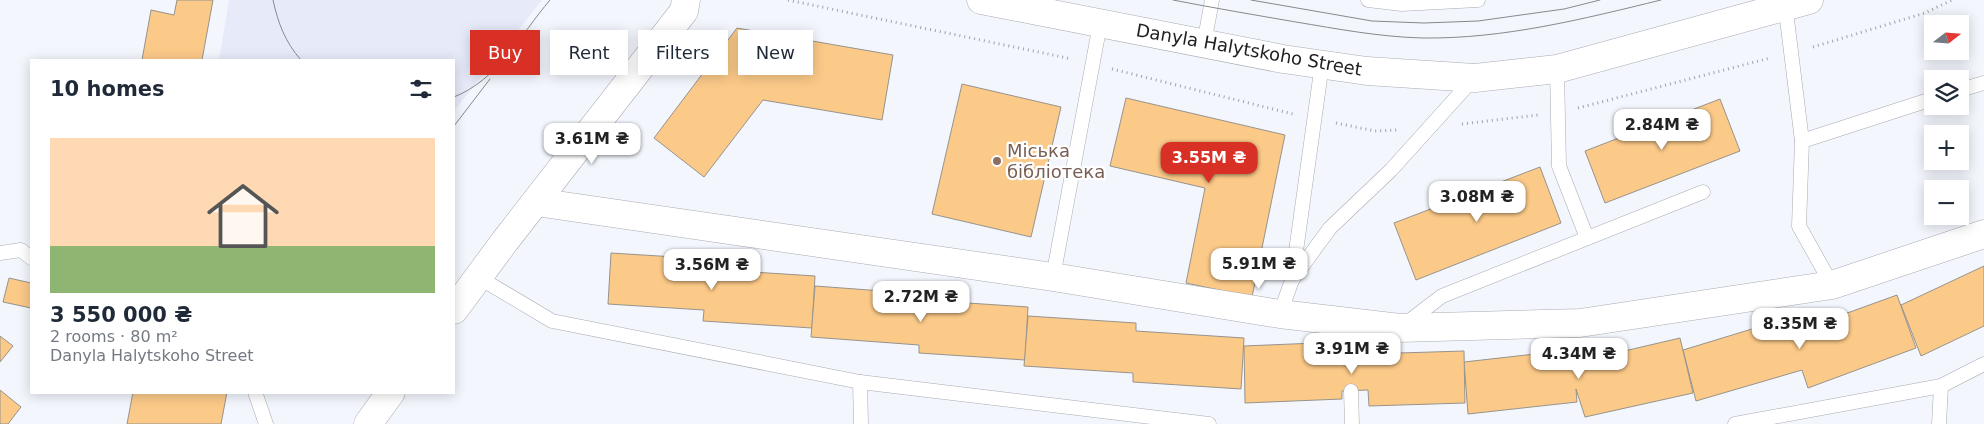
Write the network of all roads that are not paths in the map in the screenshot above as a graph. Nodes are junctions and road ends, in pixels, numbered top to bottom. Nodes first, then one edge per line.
1 (686, 0) edge
2 (982, 0) edge
3 (1212, 0) edge
4 (1368, 0) edge
5 (1478, 0) edge
6 (1793, 2) edge
7 (1024, 4) edge
8 (1100, 24) junction
9 (1204, 44) junction
10 (1322, 64) junction
11 (1556, 69) junction
12 (1475, 78) junction
13 (1984, 83) edge
14 (1969, 87) edge
15 (1924, 102) edge
16 (1802, 141) junction
17 (1704, 192) dead end
18 (536, 202) junction
19 (1984, 234) edge
20 (1588, 238) junction
21 (0, 253) edge
22 (30, 257) edge
23 (478, 277) junction
24 (1053, 277) junction
25 (1292, 280) junction
26 (1832, 285) junction
27 (455, 309) edge
28 (1280, 314) junction
29 (1350, 322) junction
30 (1400, 328) junction
31 (1351, 361) dead end
32 (1984, 364) edge
33 (860, 382) junction
34 (1940, 386) junction
35 (1351, 391) dead end
36 (257, 394) edge
37 (390, 394) edge
38 (371, 423) edge
39 (266, 424) edge
40 (861, 424) edge
41 (1209, 424) edge
42 (1352, 424) edge
43 (1736, 424) edge
44 (1939, 424) edge

1 - 18 street
2 - 7 street, Danyla Halytskoho Street
3 - 9 lane
4 - 5 lane
6 - 11 street, Danyla Halytskoho Street
6 - 16 lane
7 - 8 street, Danyla Halytskoho Street
8 - 9 street, Danyla Halytskoho Street
8 - 24 lane
9 - 10 street, Danyla Halytskoho Street
10 - 12 street, Danyla Halytskoho Street
10 - 25 lane
11 - 12 street, Danyla Halytskoho Street
11 - 20 lane
12 - 25 lane
13 - 14 lane
15 - 16 lane
16 - 26 lane
17 - 20 lane
18 - 23 street
18 - 24 street
19 - 26 street
20 - 30 lane
21 - 22 lane
23 - 27 street
23 - 33 lane
24 - 28 street
25 - 28 lane
26 - 30 street
28 - 29 street
29 - 30 street
29 - 31 lane
32 - 34 lane
33 - 40 lane
33 - 41 lane
34 - 43 lane
34 - 44 lane
35 - 42 lane
36 - 39 lane
37 - 38 street

